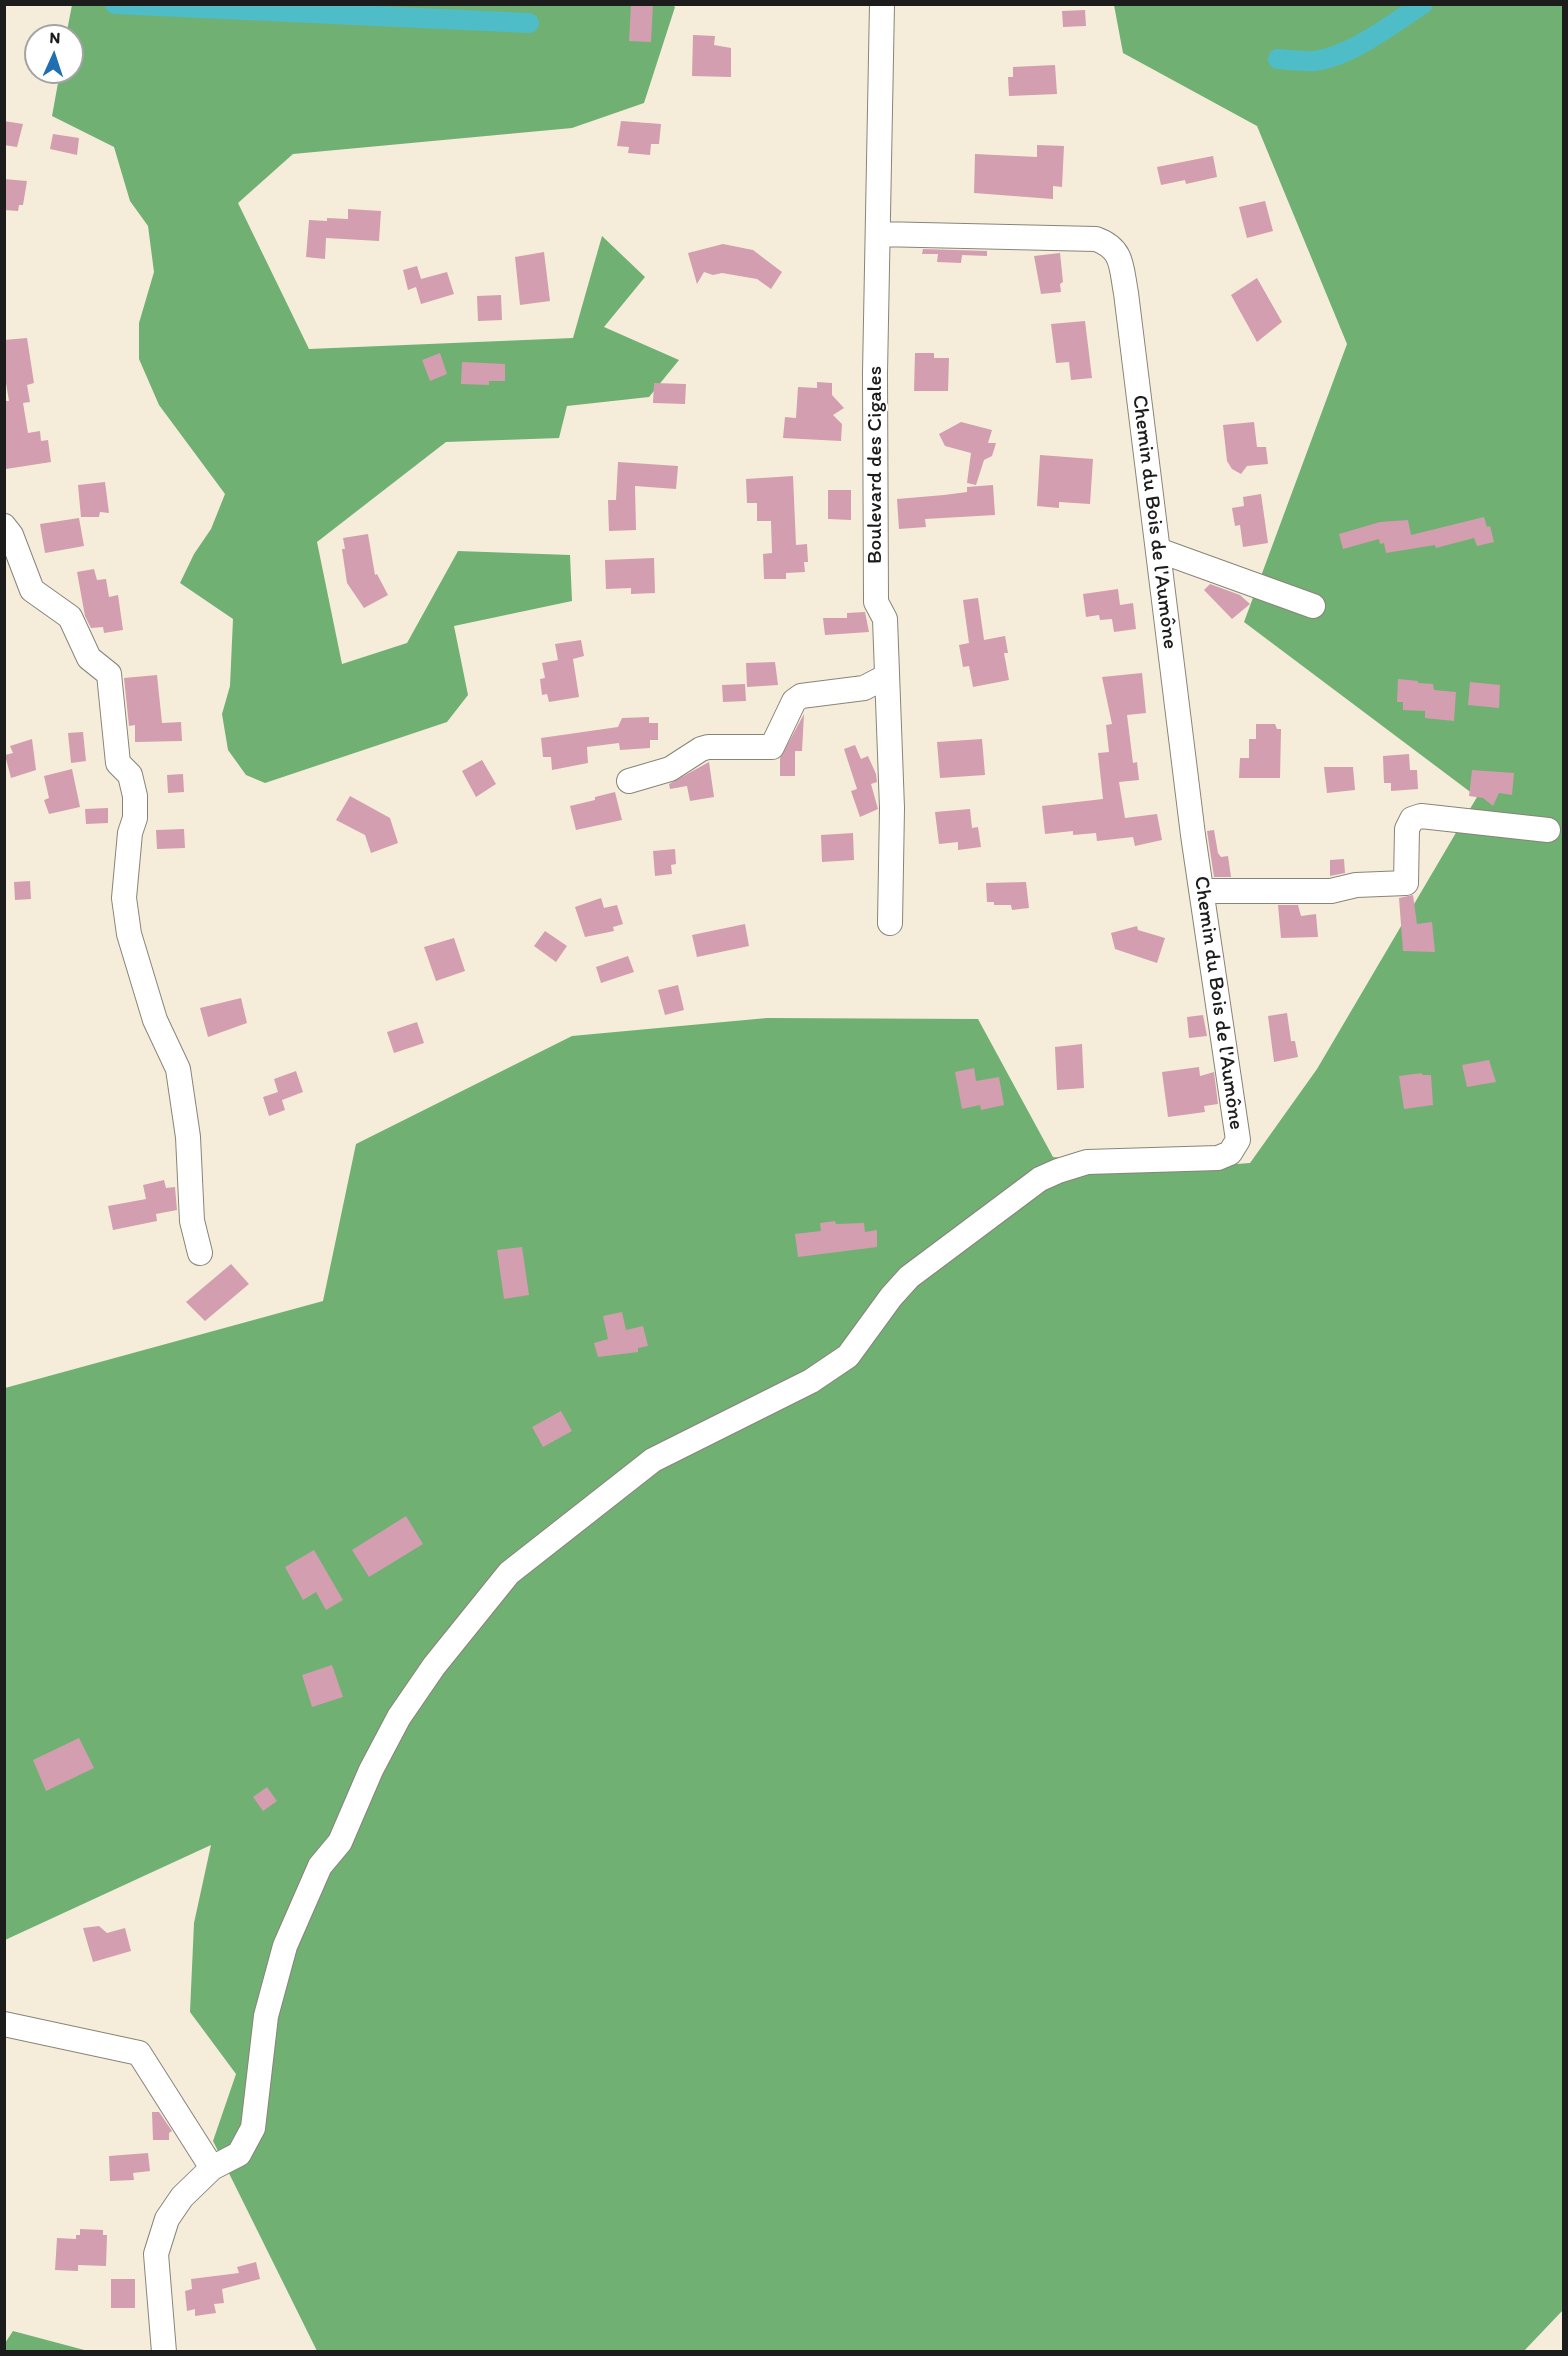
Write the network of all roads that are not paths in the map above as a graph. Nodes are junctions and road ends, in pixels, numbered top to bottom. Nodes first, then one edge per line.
1 (882, 4) edge
2 (878, 234) junction
3 (7, 531) edge
4 (1158, 550) junction
5 (1313, 606) dead end
6 (887, 675) junction
7 (629, 781) dead end
8 (1548, 830) dead end
9 (1202, 891) junction
10 (890, 923) dead end
11 (200, 1253) dead end
12 (4, 2024) edge
13 (212, 2168) junction
14 (164, 2352) edge

1 - 2 street, Boulevard des Cigales
2 - 4 street, Chemin du Bois de l'Aumône
2 - 6 street, Boulevard des Cigales
3 - 11 street
4 - 5 street
4 - 9 street, Chemin du Bois de l'Aumône
6 - 7 street
6 - 10 street, Boulevard des Cigales
8 - 9 street
9 - 13 street, Chemin du Bois de l'Aumône
12 - 13 street
13 - 14 street, Chemin du Bois de l'Aumône

